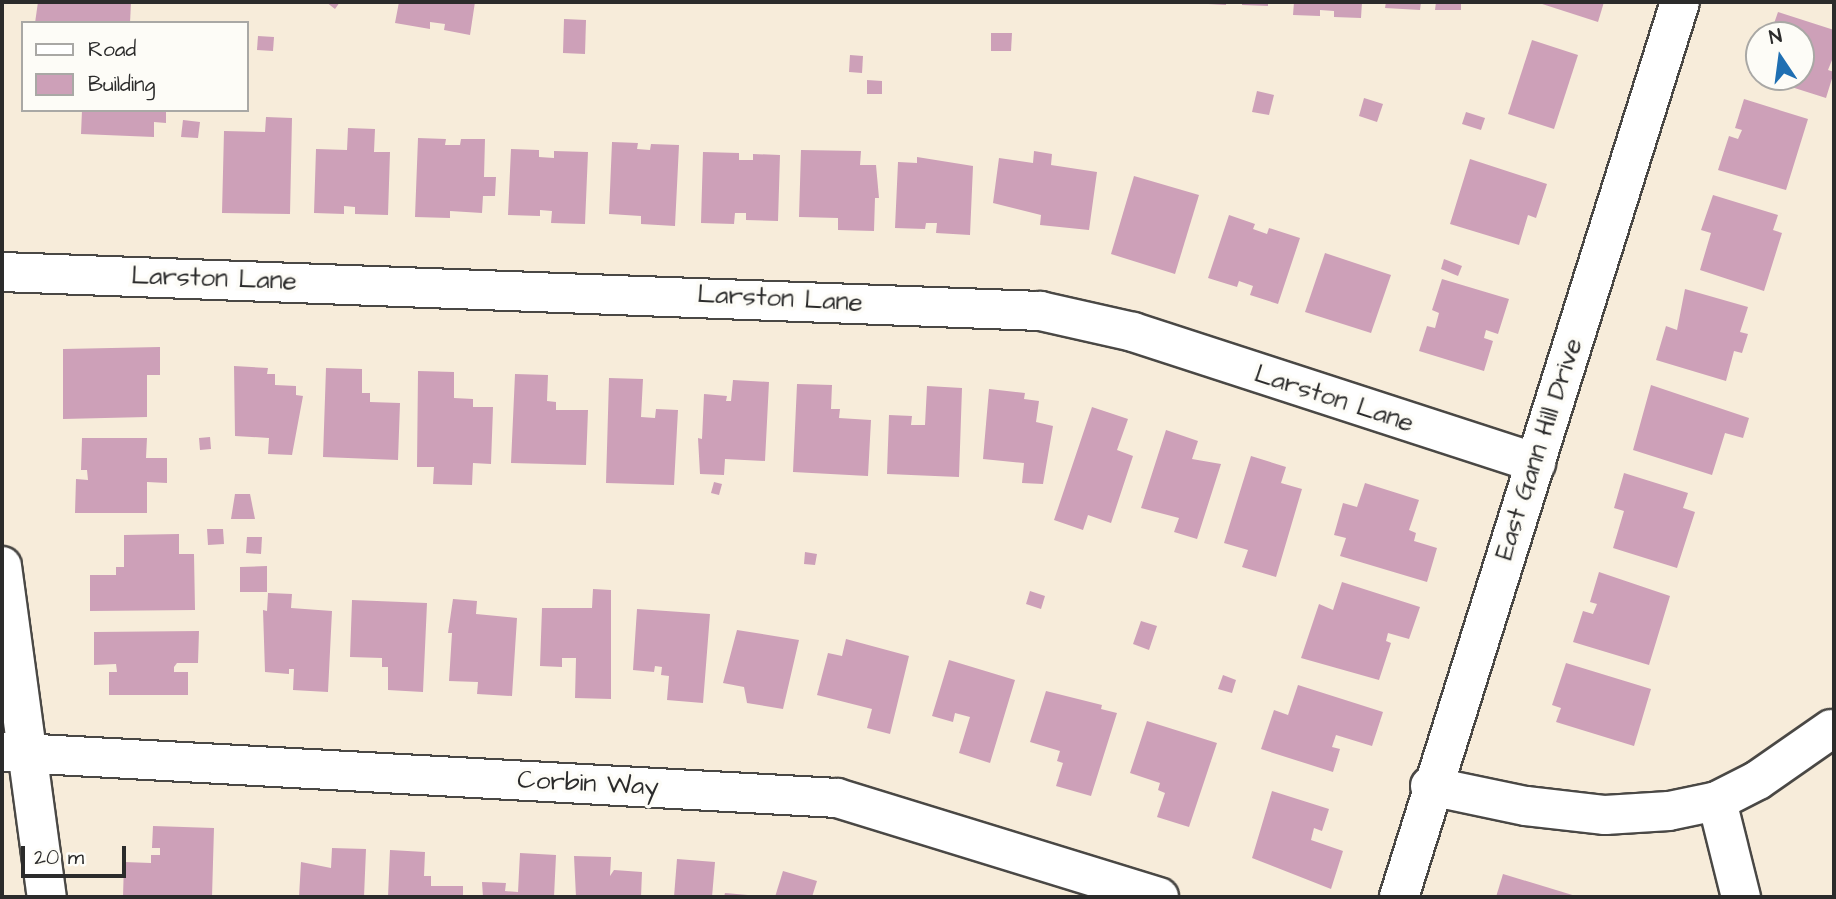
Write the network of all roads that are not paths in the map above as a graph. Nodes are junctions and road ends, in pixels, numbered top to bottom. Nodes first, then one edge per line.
1 (1680, 2) edge
2 (2, 272) edge
3 (1536, 463) junction
4 (2, 566) edge
5 (1830, 729) dead end
6 (15, 752) edge
7 (1430, 786) junction
8 (1717, 801) junction
9 (47, 897) edge
10 (1160, 897) edge
11 (1399, 897) edge
12 (1741, 897) edge

1 - 3 street, East Gann Hill Drive
2 - 3 street, Larston Lane
3 - 7 street, East Gann Hill Drive
4 - 6 street
5 - 8 street
6 - 9 street
6 - 10 street, Corbin Way
7 - 8 street
7 - 11 street, East Gann Hill Drive
8 - 12 street

